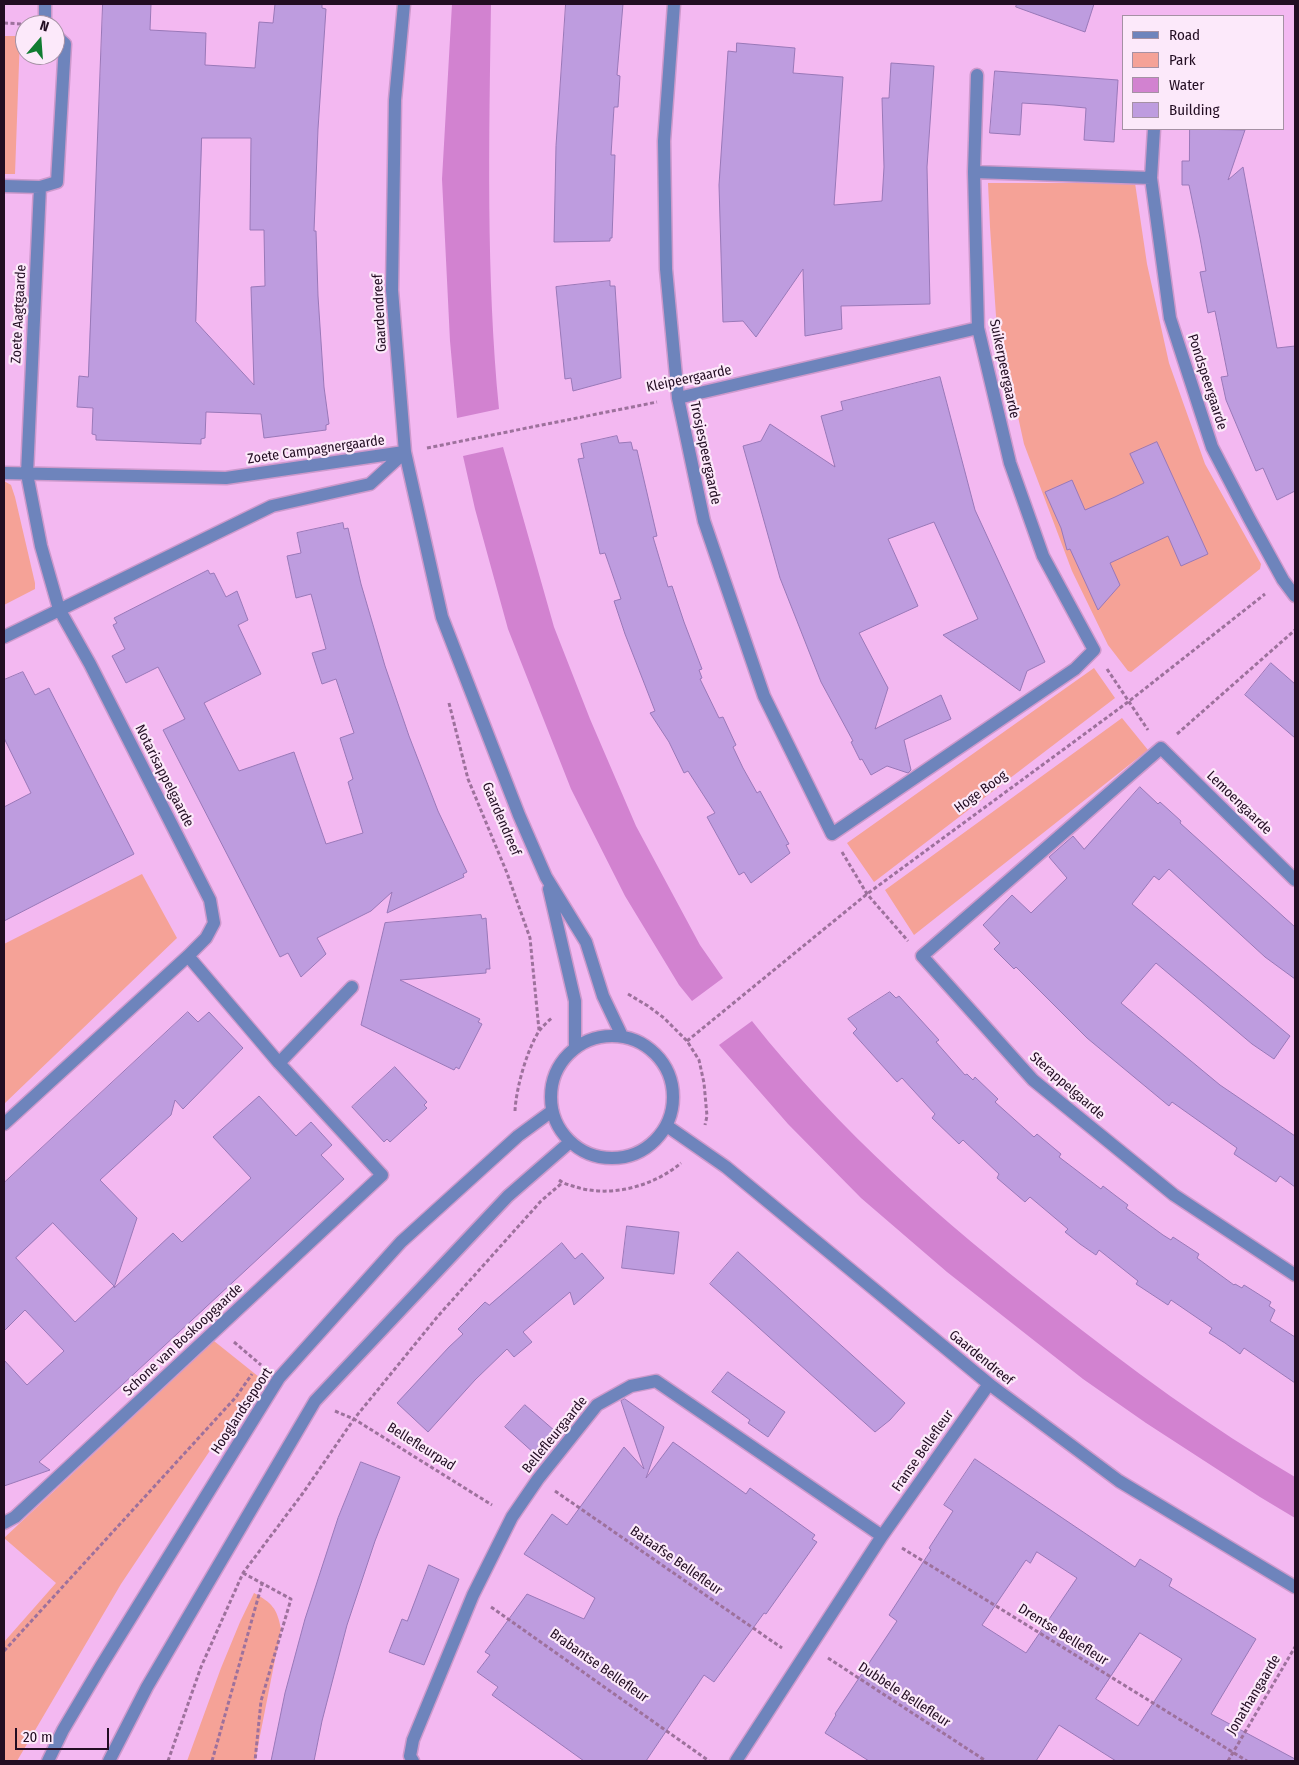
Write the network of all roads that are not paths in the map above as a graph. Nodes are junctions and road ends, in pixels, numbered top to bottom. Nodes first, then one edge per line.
1 (404, 4) edge
2 (674, 4) edge
3 (64, 65) edge
4 (977, 75) dead end
5 (1154, 130) edge
6 (974, 172) junction
7 (1151, 178) junction
8 (4, 186) edge
9 (40, 187) junction
10 (978, 328) junction
11 (678, 398) junction
12 (405, 452) junction
13 (4, 473) edge
14 (27, 474) junction
15 (1295, 596) edge
16 (59, 609) junction
17 (4, 637) edge
18 (832, 834) joint
19 (546, 877) junction
20 (1295, 880) edge
21 (188, 956) junction
22 (922, 956) joint
23 (352, 988) dead end
24 (622, 1036) junction
25 (575, 1047) junction
26 (279, 1063) junction
27 (552, 1111) junction
28 (4, 1124) edge
29 (667, 1126) junction
30 (570, 1142) junction
31 (1295, 1275) edge
32 (989, 1384) junction
33 (4, 1523) edge
34 (882, 1536) junction
35 (1295, 1587) edge
36 (48, 1761) edge
37 (109, 1761) edge
38 (413, 1761) edge
39 (736, 1761) edge

1 - 12 street, Gaardendreef
2 - 11 street, Trosjespeergaarde
3 - 9 street
4 - 6 street, Suikerpeergaarde
5 - 7 street, Pondspeergaarde
6 - 7 street
6 - 10 street, Suikerpeergaarde
7 - 15 street, Pondspeergaarde
8 - 9 street
9 - 14 street, Zoete Aagtgaarde
10 - 11 street, Kleipeergaarde
10 - 18 street, Suikerpeergaarde
11 - 18 street, Trosjespeergaarde
12 - 14 street, Zoete Campagnergaarde
12 - 16 street, Zoete Campagnergaarde
12 - 19 street, Gaardendreef
13 - 14 street, Zoete Campagnergaarde
14 - 16 street, Zoete Aagtgaarde
16 - 17 street
16 - 21 street, Notarisappelgaarde
19 - 24 street, Gaardendreef
19 - 25 street, Gaardendreef
20 - 22 street, Lemoengaarde
21 - 26 street
21 - 28 street, Notarisappelgaarde
22 - 31 street, Sterappelgaarde
23 - 26 street
24 - 25 street
24 - 29 street
25 - 27 street
26 - 33 street, Schone van Boskoopgaarde
27 - 30 street
27 - 36 street, Hooglandsepoort
29 - 30 street
29 - 32 street, Gaardendreef
30 - 37 street
32 - 34 street, Franse Bellefleur
32 - 35 street, Gaardendreef
34 - 38 street, Bellefleurgaarde
34 - 39 street

